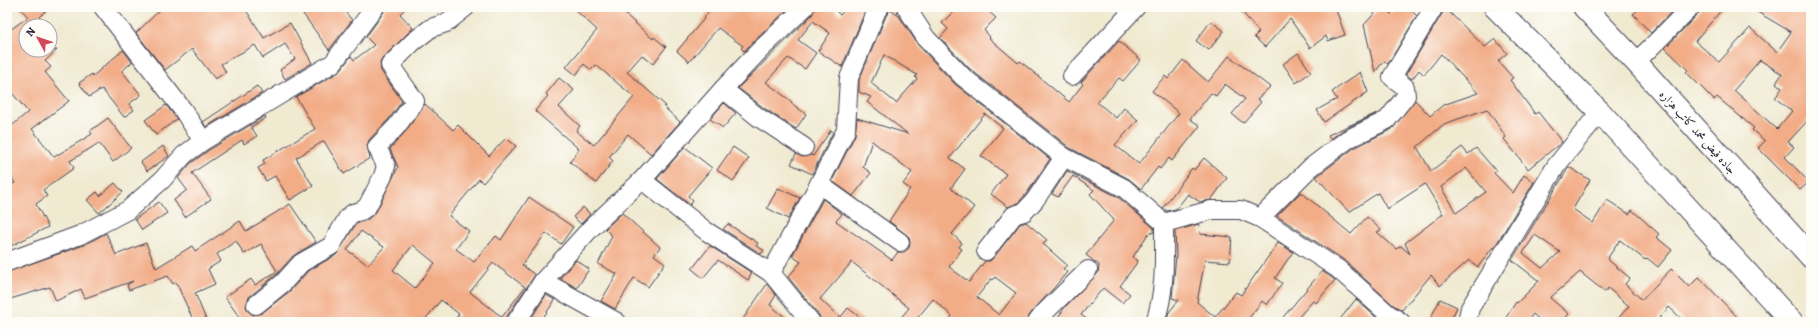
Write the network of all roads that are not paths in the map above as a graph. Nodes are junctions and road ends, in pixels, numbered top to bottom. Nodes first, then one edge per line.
1 (103, 7) edge
2 (375, 7) edge
3 (466, 7) edge
4 (805, 7) edge
5 (880, 7) edge
6 (906, 7) edge
7 (1136, 7) edge
8 (1434, 7) edge
9 (1495, 7) edge
10 (1584, 7) edge
11 (1690, 7) edge
12 (1636, 62) junction
13 (1072, 76) dead end
14 (723, 89) junction
15 (1600, 112) junction
16 (203, 141) junction
17 (804, 147) dead end
18 (1064, 157) junction
19 (642, 180) junction
20 (819, 184) junction
21 (1260, 218) junction
22 (1164, 223) junction
23 (900, 242) dead end
24 (986, 251) dead end
25 (1811, 257) edge
26 (7, 262) edge
27 (1088, 270) dead end
28 (771, 273) junction
29 (543, 281) junction
30 (256, 305) dead end
31 (1390, 319) edge
32 (516, 322) edge
33 (617, 322) edge
34 (811, 322) edge
35 (1037, 322) edge
36 (1155, 322) edge
37 (1467, 322) edge
38 (1792, 322) edge

1 - 16 street
2 - 16 street
3 - 30 street
4 - 14 street
5 - 20 street
6 - 18 street
7 - 13 street
8 - 21 street
9 - 15 main road
10 - 12 main road, جاده فیض محمد کاتب هزاره
11 - 12 street
12 - 25 main road, جاده فیض محمد کاتب هزاره
14 - 17 street
14 - 19 street
15 - 37 street
15 - 38 main road
16 - 26 street
18 - 22 street
18 - 24 street
19 - 28 street
19 - 29 street
20 - 23 street
20 - 28 street
21 - 22 street
21 - 31 street
22 - 36 street
27 - 35 street
28 - 34 street
29 - 32 street
29 - 33 street

